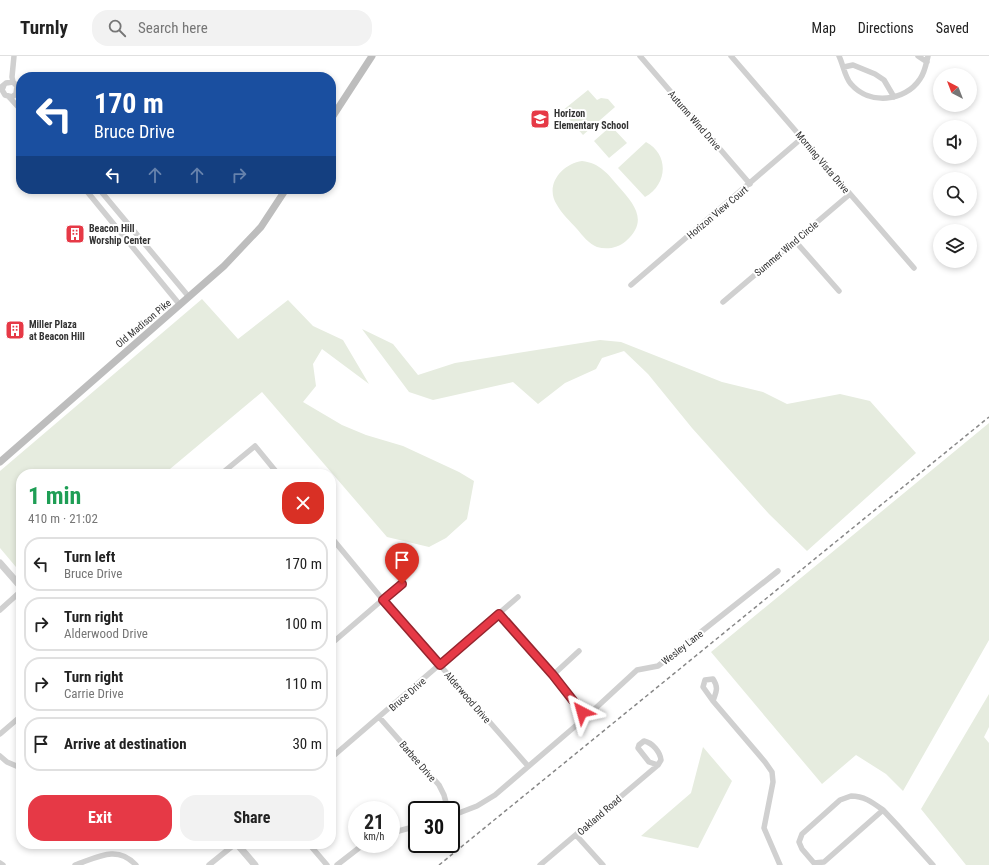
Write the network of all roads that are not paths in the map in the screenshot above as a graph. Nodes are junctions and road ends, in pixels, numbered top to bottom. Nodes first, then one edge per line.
1 (14, 56) edge
2 (372, 56) edge
3 (640, 56) edge
4 (731, 56) edge
5 (839, 56) edge
6 (918, 56) edge
7 (928, 59) edge
8 (844, 67) junction
9 (8, 83) edge
10 (4, 94) edge
11 (16, 95) edge
12 (894, 97) junction
13 (16, 105) edge
14 (336, 111) edge
15 (802, 138) junction
16 (750, 184) junction
17 (90, 194) edge
18 (103, 194) edge
19 (283, 194) edge
20 (850, 194) junction
21 (110, 203) junction
22 (102, 209) junction
23 (795, 240) junction
24 (151, 252) junction
25 (142, 257) junction
26 (914, 268) dead end
27 (631, 285) dead end
28 (839, 292) dead end
29 (189, 297) junction
30 (723, 302) dead end
31 (180, 304) junction
32 (0, 462) edge
33 (227, 469) edge
34 (274, 469) edge
35 (336, 543) edge
36 (0, 562) edge
37 (778, 571) dead end
38 (16, 581) edge
39 (402, 584) dead end
40 (16, 596) edge
41 (518, 597) dead end
42 (383, 600) junction
43 (0, 610) edge
44 (499, 614) junction
45 (336, 640) edge
46 (579, 651) dead end
47 (440, 665) junction
48 (553, 675) junction
49 (713, 701) dead end
50 (379, 717) junction
51 (586, 717) junction
52 (16, 720) edge
53 (0, 734) edge
54 (336, 754) edge
55 (0, 756) edge
56 (658, 765) junction
57 (16, 766) edge
58 (528, 766) junction
59 (446, 801) edge
60 (883, 810) junction
61 (460, 812) edge
62 (576, 835) junction
63 (230, 849) edge
64 (241, 849) edge
65 (313, 849) edge
66 (353, 853) edge
67 (0, 863) edge
68 (3, 865) edge
69 (75, 865) edge
70 (136, 865) edge
71 (209, 865) edge
72 (255, 865) edge
73 (327, 865) edge
74 (338, 865) edge
75 (540, 865) edge
76 (603, 865) edge
77 (780, 865) edge
78 (933, 865) edge

1 - 9 street
2 - 14 main road
3 - 16 street, Autumn Wind Drive
4 - 15 street, Morning Vista Drive
5 - 8 street
6 - 7 street
7 - 12 street
8 - 12 street
8 - 12 street
9 - 10 street
10 - 11 street
10 - 13 street
15 - 16 street, Horizon View Court
15 - 20 street, Morning Vista Drive
16 - 27 street, Horizon View Court
17 - 22 street
18 - 21 street
19 - 29 main road, Old Madison Pike
20 - 23 street, Summer Wind Circle
20 - 26 street, Morning Vista Drive
21 - 22 street
21 - 24 street
22 - 25 street
23 - 28 street
23 - 30 street, Summer Wind Circle
24 - 25 street
24 - 29 street
25 - 31 street
29 - 31 main road, Old Madison Pike
31 - 32 main road, Old Madison Pike
33 - 34 street
35 - 42 street, Alderwood Drive
36 - 38 street
37 - 51 street, Wesley Lane
39 - 42 street
40 - 43 street
41 - 44 street, Bruce Drive
42 - 45 street
42 - 47 street, Alderwood Drive
44 - 47 street, Bruce Drive
44 - 48 street
46 - 48 street
47 - 50 street, Bruce Drive
47 - 58 street, Alderwood Drive
48 - 51 street
49 - 77 street
50 - 54 street, Bruce Drive
50 - 59 street, Barbee Drive
51 - 58 street, Wesley Lane
52 - 53 street
55 - 57 street
56 - 56 street
56 - 62 street, Oakland Road
58 - 61 street, Wesley Lane
60 - 60 street
60 - 78 street
62 - 75 street, Oakland Road
62 - 76 street
63 - 71 street
64 - 72 street
65 - 73 street
66 - 74 street
67 - 68 street
69 - 70 street

